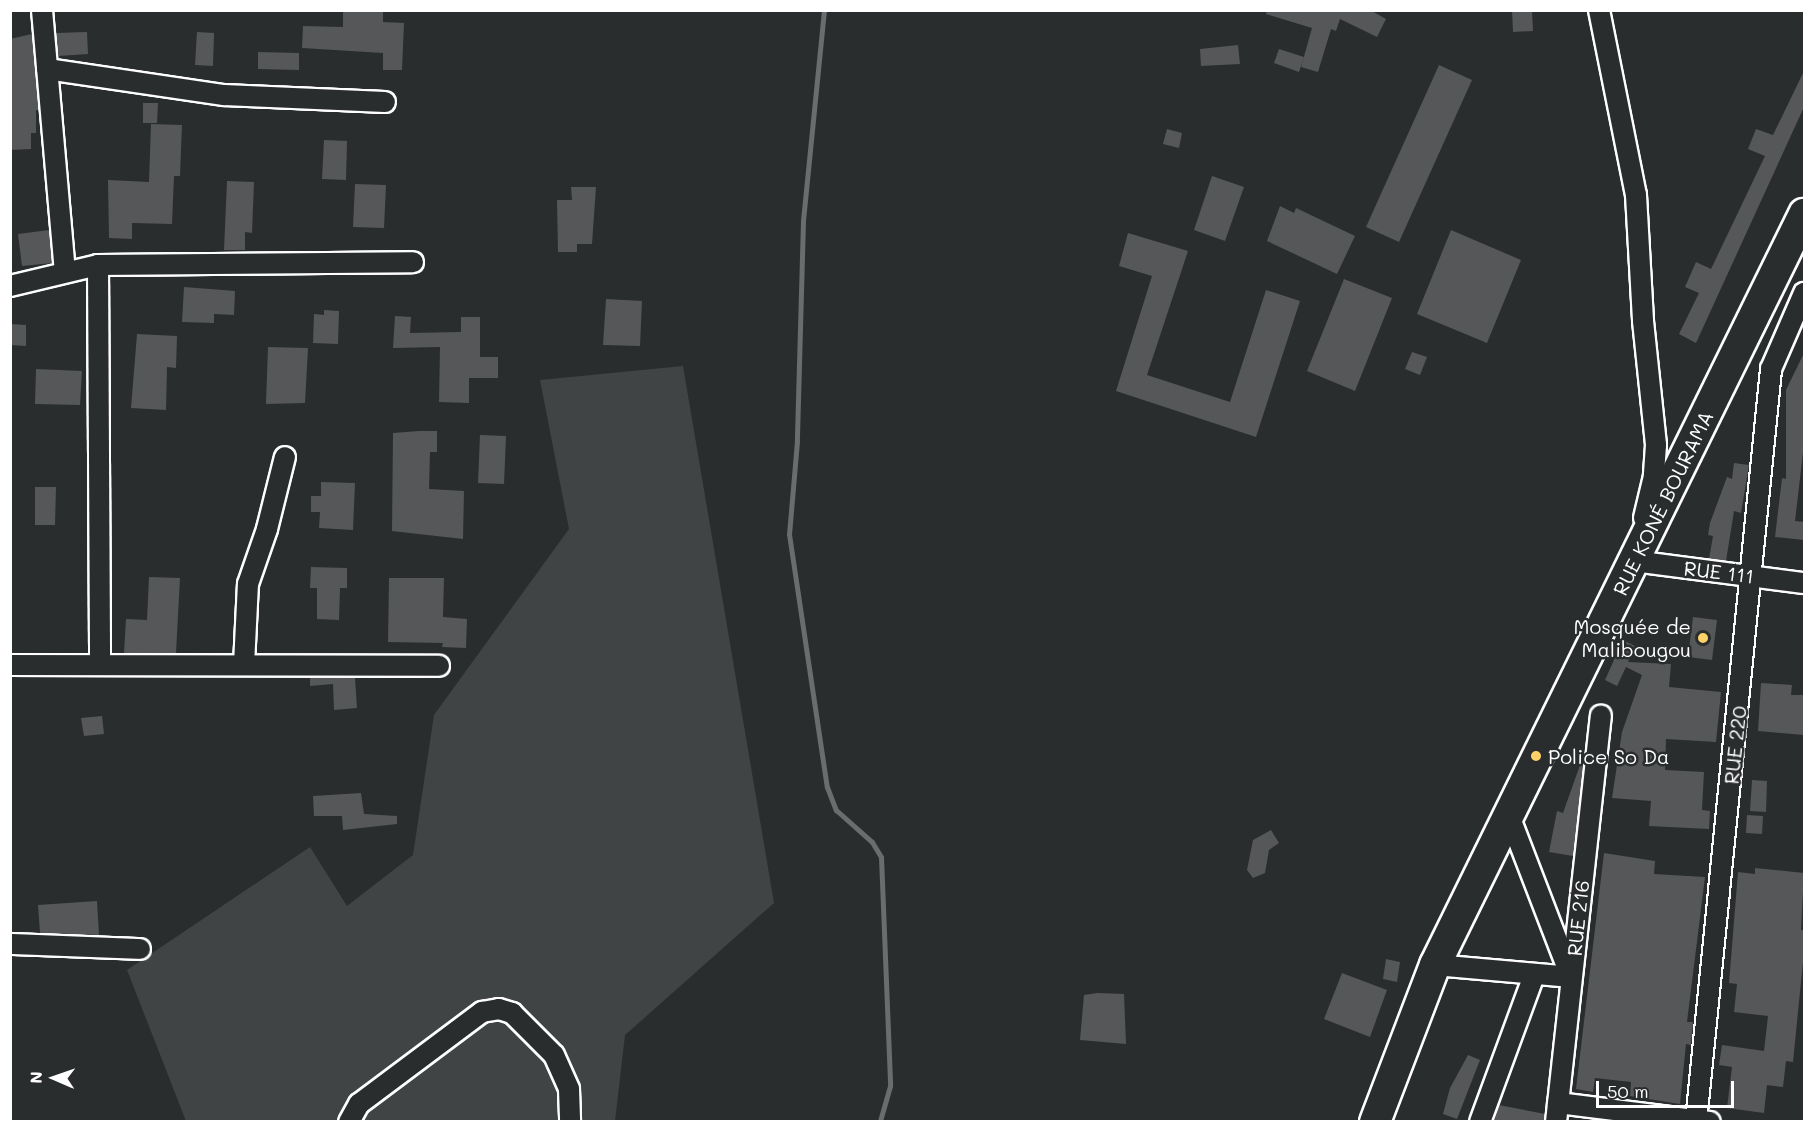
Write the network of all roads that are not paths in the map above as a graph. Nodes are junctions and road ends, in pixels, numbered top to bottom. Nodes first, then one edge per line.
1 (42, 10) edge
2 (1599, 10) edge
3 (47, 69) junction
4 (385, 102) dead end
5 (1804, 214) edge
6 (413, 262) dead end
7 (98, 266) junction
8 (65, 272) junction
9 (10, 286) edge
10 (1804, 293) edge
11 (285, 457) dead end
12 (1634, 561) junction
13 (1753, 576) junction
14 (1804, 583) edge
15 (10, 665) edge
16 (100, 665) junction
17 (244, 665) junction
18 (439, 666) dead end
19 (1601, 715) dead end
20 (1510, 818) junction
21 (10, 944) edge
22 (140, 949) dead end
23 (1435, 965) junction
24 (1534, 975) junction
25 (1571, 977) junction
26 (1557, 1112) edge
27 (1701, 1121) edge
28 (349, 1122) edge
29 (570, 1122) edge
30 (1375, 1122) edge
31 (1480, 1122) edge

1 - 3 street
2 - 12 street
3 - 4 street
3 - 8 street
5 - 12 highway, RUE KONÉ BOURAMA
6 - 7 street
7 - 8 street
7 - 16 street
8 - 9 street
10 - 13 street, RUE 220
11 - 17 street
12 - 13 street, RUE 111
12 - 20 highway, RUE KONÉ BOURAMA
13 - 14 street, RUE 111
13 - 27 street, RUE 220
15 - 16 street
16 - 17 street
17 - 18 street
19 - 25 street, RUE 216
20 - 23 highway, RUE KONÉ BOURAMA
20 - 25 street
21 - 22 street
23 - 24 street
23 - 30 highway, RUE KONÉ BOURAMA
24 - 25 street
24 - 31 street
25 - 26 street, RUE 216
26 - 27 street
28 - 29 street

